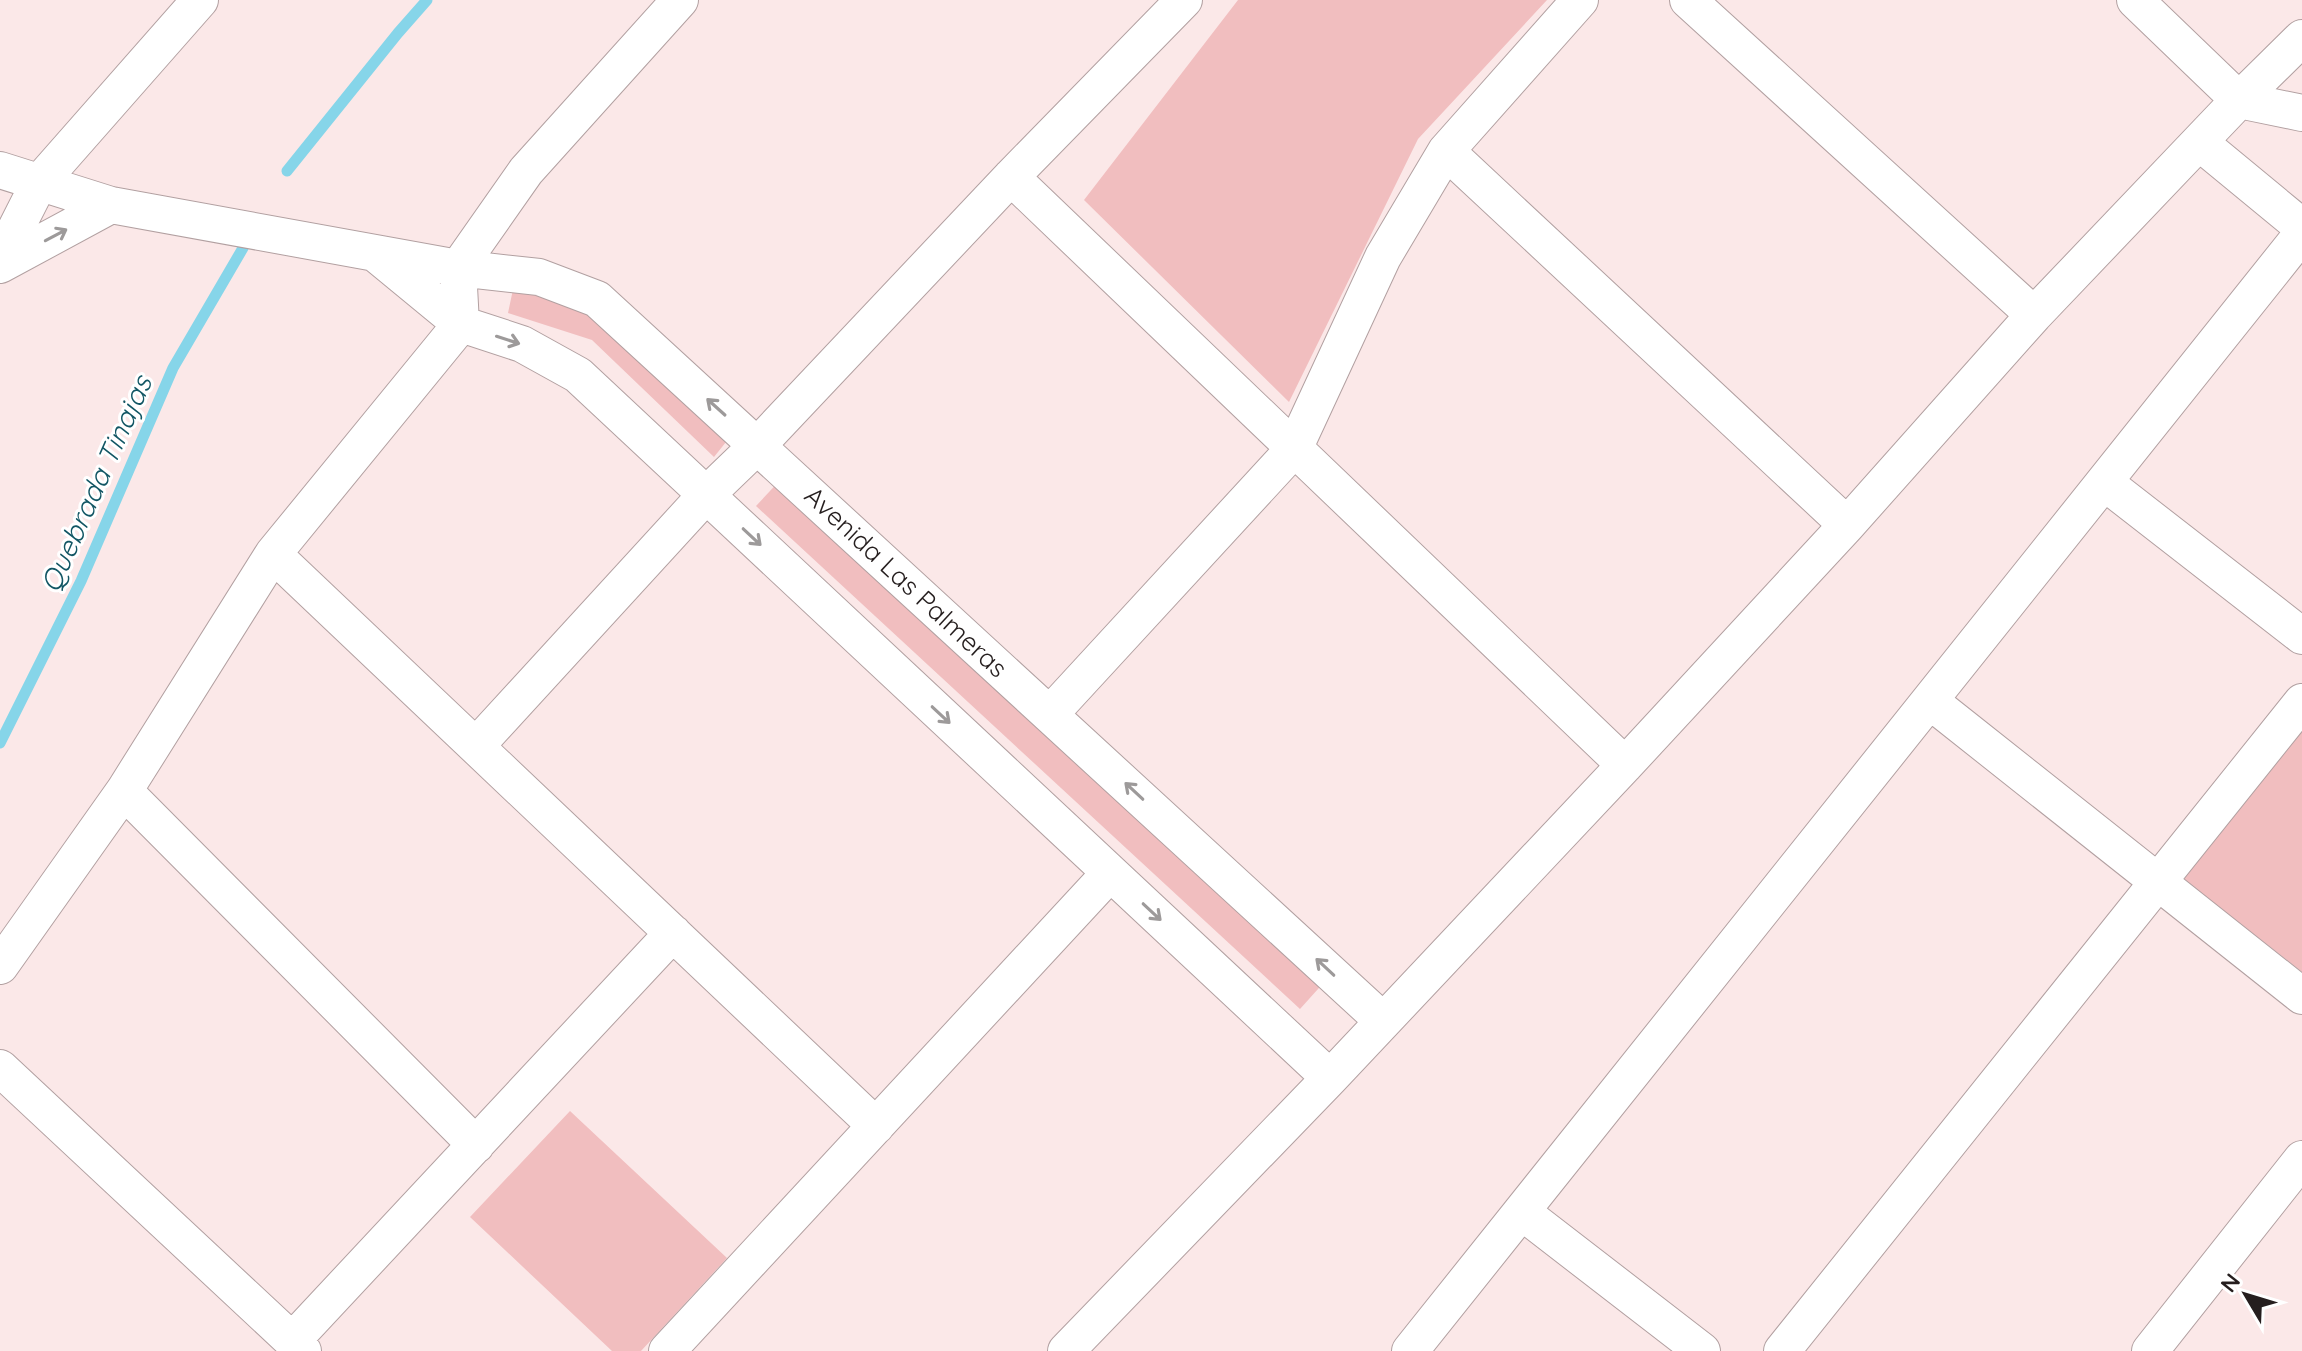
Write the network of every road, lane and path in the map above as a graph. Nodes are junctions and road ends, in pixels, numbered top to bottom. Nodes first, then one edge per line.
1 (200, 0) edge
2 (680, 0) edge
3 (1184, 0) edge
4 (1580, 0) edge
5 (1688, 0) edge
6 (2135, 0) edge
7 (2302, 38) edge
8 (2239, 100) junction
9 (2302, 113) edge
10 (2199, 142) junction
11 (1446, 151) junction
12 (0, 170) edge
13 (1011, 177) junction
14 (39, 183) junction
15 (111, 205) junction
16 (2300, 237) edge
17 (374, 253) junction
18 (0, 262) edge
19 (458, 268) junction
20 (2034, 315) junction
21 (461, 324) junction
22 (758, 445) junction
23 (1294, 449) junction
24 (2104, 482) junction
25 (706, 495) junction
26 (1847, 525) junction
27 (273, 554) junction
28 (2302, 636) edge
29 (1930, 701) junction
30 (2302, 702) edge
31 (1050, 714) junction
32 (476, 746) junction
33 (1625, 765) junction
34 (124, 791) junction
35 (1110, 873) junction
36 (2158, 882) junction
37 (673, 933) junction
38 (0, 966) edge
39 (2302, 996) edge
40 (1382, 1020) junction
41 (0, 1068) edge
42 (1330, 1078) junction
43 (876, 1126) junction
44 (476, 1145) junction
45 (2302, 1159) edge
46 (1522, 1212) junction
47 (298, 1346) edge
48 (667, 1351) edge
49 (1066, 1351) edge
50 (1410, 1351) edge
51 (1702, 1351) edge
52 (1782, 1351) edge
53 (2150, 1351) edge

1 - 14 street
2 - 19 street
3 - 13 street
4 - 11 street
5 - 20 street
6 - 8 street
7 - 8 street
8 - 9 street
8 - 10 street
10 - 16 street
10 - 20 street
11 - 23 street
11 - 26 street
12 - 14 street, Avenida Las Palmeras
13 - 22 street
13 - 23 street
14 - 15 street, Avenida Las Palmeras
14 - 18 street
15 - 17 street, Avenida Las Palmeras
18 -> 15 street
16 - 24 street
17 - 19 street, Avenida Las Palmeras
17 - 21 street, Avenida Las Palmeras
19 - 21 street
22 -> 19 street, Avenida Las Palmeras
20 - 26 street
21 -> 25 street, Avenida Las Palmeras
21 - 27 street
22 - 25 street
22 - 31 street, Avenida Las Palmeras
23 - 31 street
23 - 33 street
24 - 28 street
24 - 29 street
25 - 32 street
25 -> 35 street, Avenida Las Palmeras
26 - 33 street
27 - 32 street
27 - 34 street
29 - 36 street
29 - 46 street
30 - 36 street
40 -> 31 street, Avenida Las Palmeras
32 - 37 street
33 - 40 street
34 - 38 street
34 - 44 street
35 -> 42 street, Avenida Las Palmeras
35 - 43 street
36 - 39 street
36 - 52 street
37 - 43 street
37 - 44 street
40 - 42 street
41 - 47 street
42 - 49 street
43 - 48 street
44 - 47 street
45 - 53 street
46 - 50 street
46 - 51 street

